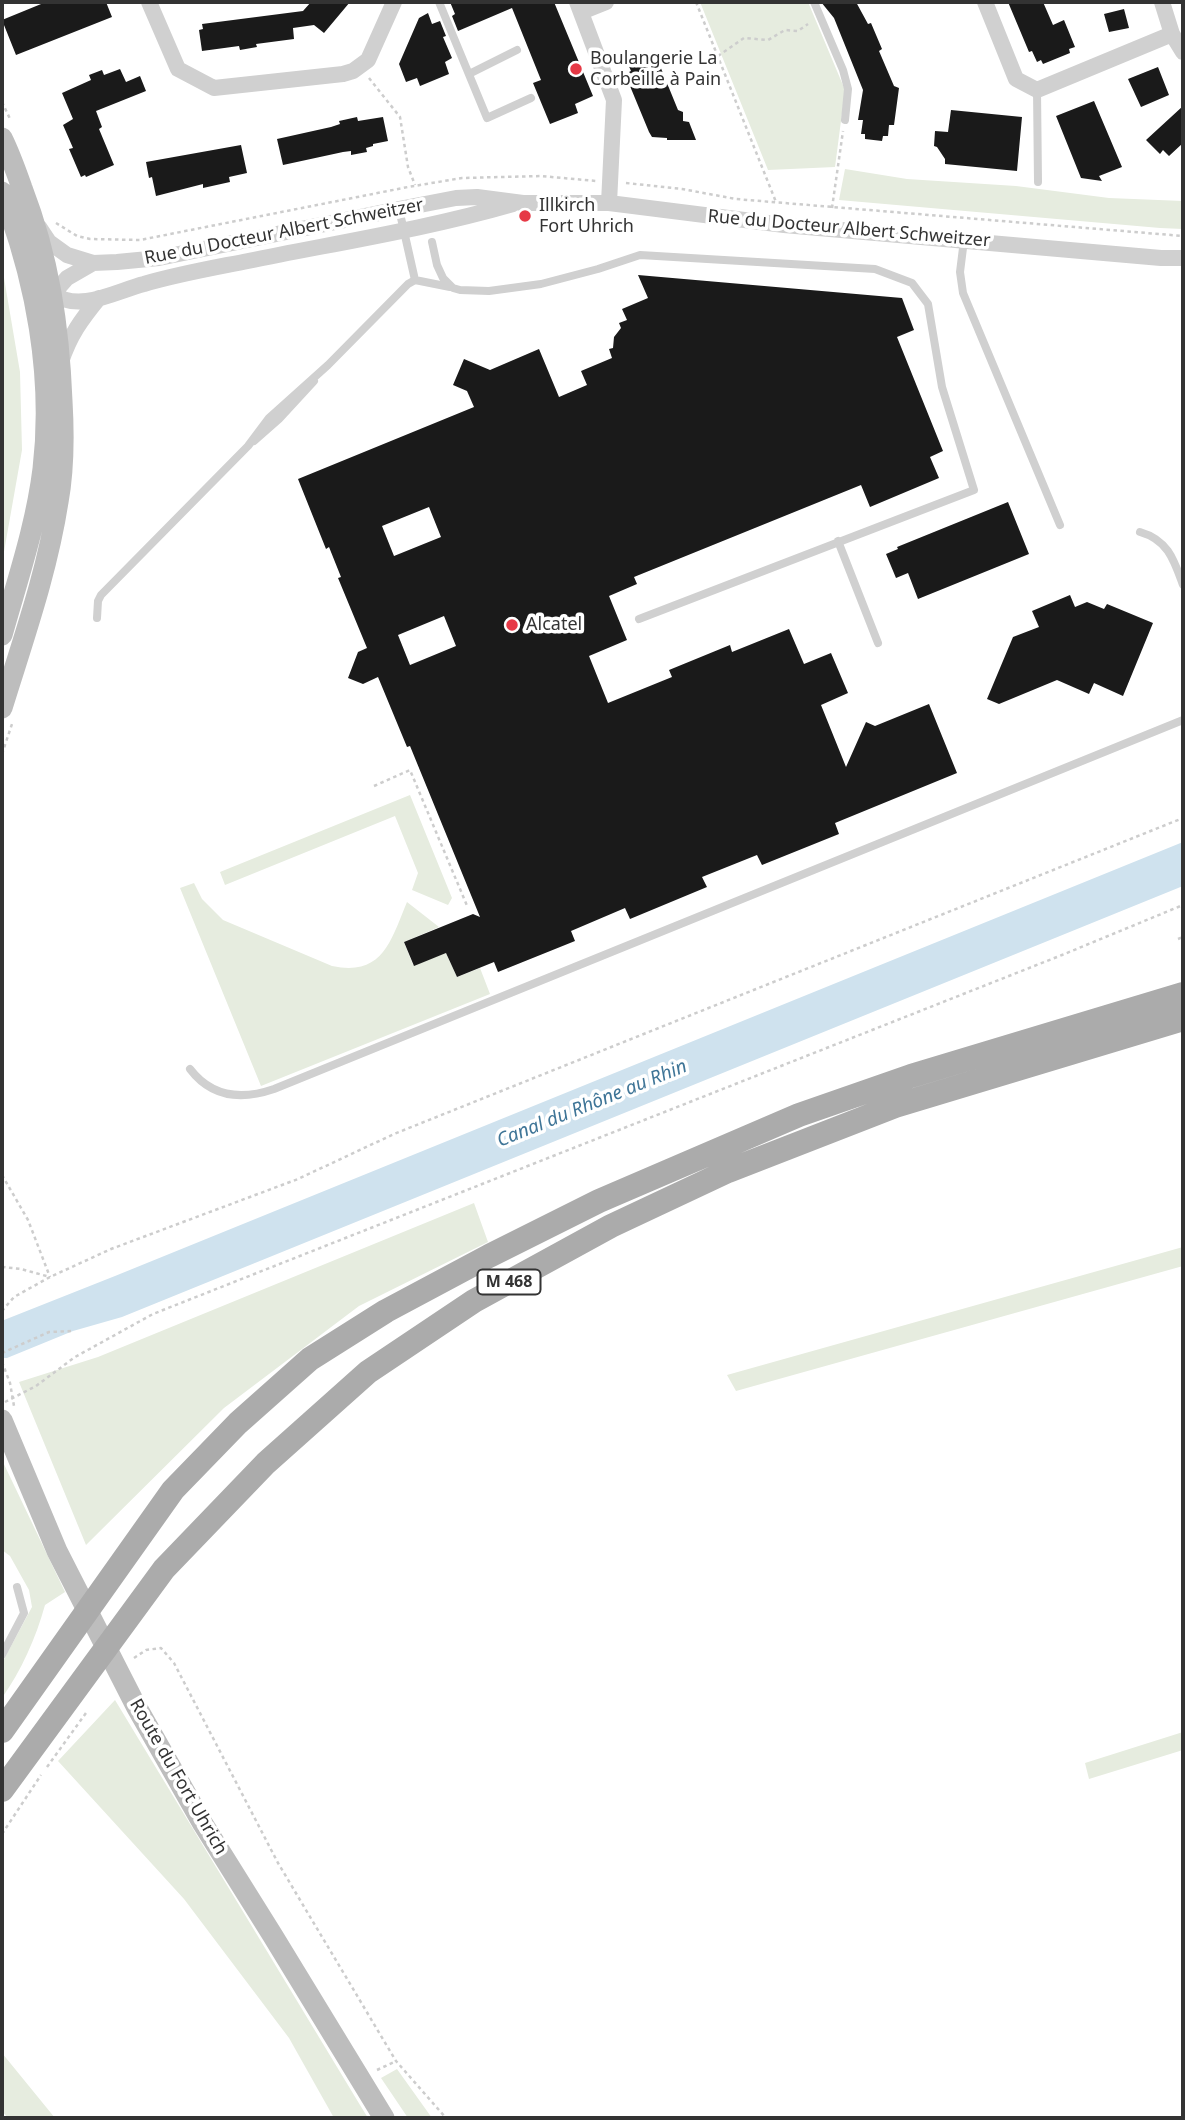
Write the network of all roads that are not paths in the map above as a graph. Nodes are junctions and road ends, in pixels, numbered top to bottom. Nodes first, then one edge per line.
1 (149, 2) edge
2 (394, 2) edge
3 (439, 2) edge
4 (606, 2) edge
5 (814, 2) edge
6 (985, 2) edge
7 (1162, 2) edge
8 (579, 7) edge
9 (1172, 34) junction
10 (517, 50) dead end
11 (1183, 52) edge
12 (469, 74) junction
13 (1037, 90) junction
14 (531, 97) dead end
15 (845, 120) road end
16 (2, 138) edge
17 (1038, 182) dead end
18 (2, 192) edge
19 (515, 203) junction
20 (609, 204) junction
21 (399, 209) junction
22 (35, 222) junction
23 (404, 230) junction
24 (964, 240) junction
25 (432, 242) dead end
26 (1183, 258) edge
27 (93, 263) junction
28 (415, 280) junction
29 (453, 288) junction
30 (44, 297) junction
31 (99, 299) junction
32 (61, 363) junction
33 (1060, 525) dead end
34 (1140, 532) dead end
35 (838, 541) junction
36 (1183, 585) edge
37 (97, 618) dead end
38 (639, 619) dead end
39 (2, 635) edge
40 (878, 643) dead end
41 (2, 708) edge
42 (1183, 720) edge
43 (1183, 994) edge
44 (1183, 1019) edge
45 (190, 1069) dead end
46 (2, 1420) edge
47 (17, 1587) dead end
48 (2, 1655) edge
49 (2, 1731) edge
50 (2, 1790) edge
51 (384, 2118) edge

1 - 2 street
3 - 12 lane
4 - 8 street
5 - 15 lane
6 - 13 street
7 - 9 street
8 - 20 street
9 - 11 street
9 - 13 street
10 - 12 lane
12 - 14 lane
13 - 17 lane
16 - 22 street
18 - 30 street
19 - 20 street, Rue du Docteur Albert Schweitzer
19 - 21 street, Rue du Docteur Albert Schweitzer
19 - 23 street, Rue du Docteur Albert Schweitzer
20 - 24 street, Rue du Docteur Albert Schweitzer
21 - 23 lane
21 - 27 street, Rue du Docteur Albert Schweitzer
22 - 27 street, Rue du Docteur Albert Schweitzer
22 - 30 street
23 - 28 lane
23 - 31 street, Rue du Docteur Albert Schweitzer
24 - 26 street, Rue du Docteur Albert Schweitzer
24 - 33 lane
25 - 29 lane
27 - 30 street, Rue du Docteur Albert Schweitzer
28 - 29 lane
28 - 37 lane
29 - 35 lane
30 - 31 street, Rue du Docteur Albert Schweitzer
30 - 32 street
30 - 39 street
31 - 32 street
32 - 41 street
34 - 36 lane
35 - 38 lane
35 - 40 lane
42 - 45 lane
43 - 49 main road, M 468
44 - 50 main road, M 468
46 - 51 street, Route du Fort Uhrich
47 - 48 lane

